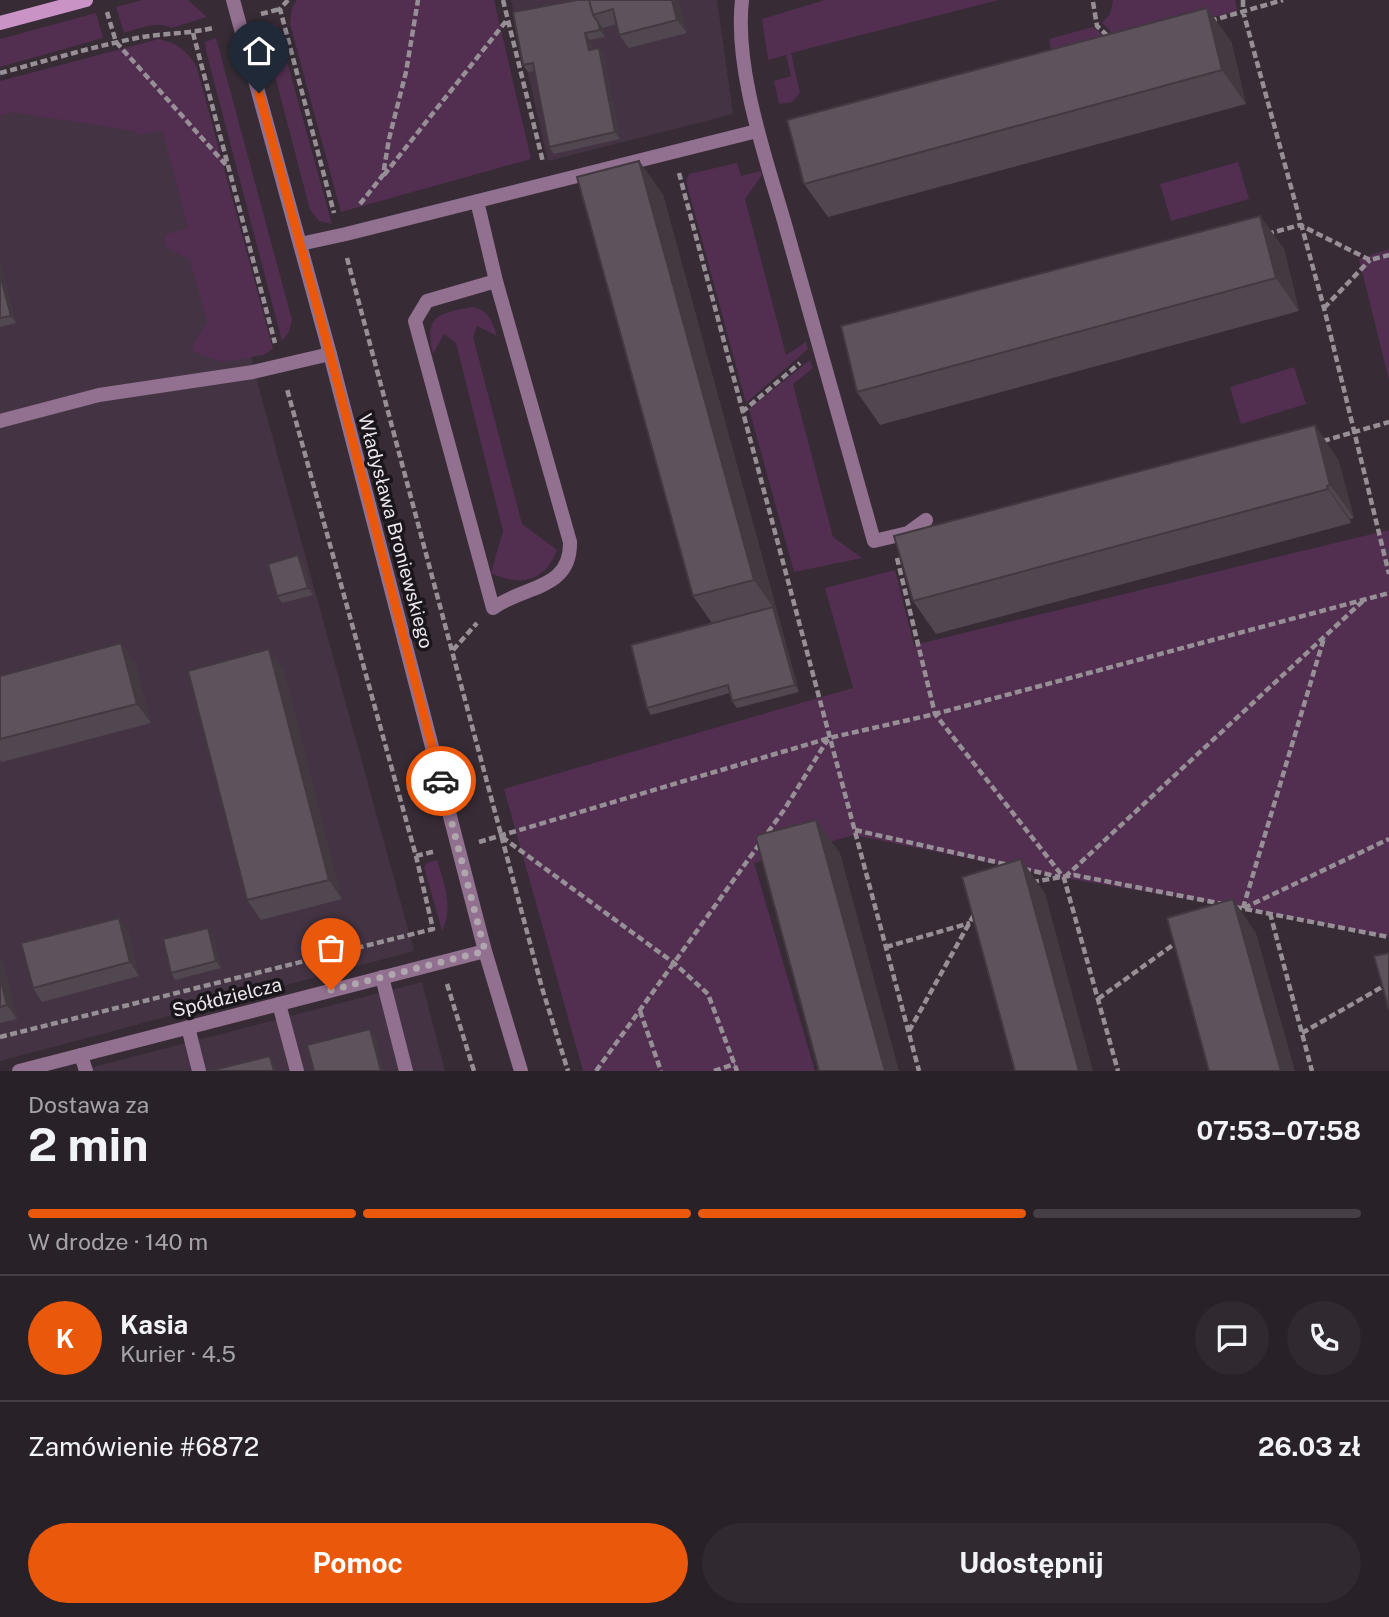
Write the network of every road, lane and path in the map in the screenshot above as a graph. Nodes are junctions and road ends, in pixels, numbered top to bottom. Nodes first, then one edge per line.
1 (86, 0) edge
2 (233, 0) edge
3 (288, 0) edge
4 (418, 0) edge
5 (503, 0) edge
6 (741, 0) edge
7 (1243, 0) edge
8 (1283, 0) edge
9 (1093, 2) dead end
10 (280, 9) junction
11 (106, 10) dead end
12 (1244, 12) junction
13 (260, 15) dead end
14 (508, 19) junction
15 (1206, 22) edge
16 (0, 23) edge
17 (213, 28) dead end
18 (193, 33) junction
19 (116, 42) junction
20 (1119, 45) edge
21 (0, 73) edge
22 (757, 131) junction
23 (543, 164) dead end
24 (230, 170) junction
25 (383, 175) junction
26 (666, 176) dead end
27 (477, 201) junction
28 (369, 207) dead end
29 (345, 213) dead end
30 (1300, 225) junction
31 (342, 235) junction
32 (1261, 235) edge
33 (300, 244) junction
34 (1389, 255) edge
35 (361, 257) dead end
36 (347, 260) junction
37 (1370, 260) junction
38 (496, 281) junction
39 (1324, 308) junction
40 (819, 346) junction
41 (330, 354) junction
42 (281, 366) junction
43 (742, 412) junction
44 (0, 421) edge
45 (1389, 422) edge
46 (1355, 433) junction
47 (1314, 443) edge
48 (926, 520) dead end
49 (910, 553) edge
50 (896, 557) edge
51 (1389, 574) edge
52 (1389, 593) edge
53 (1364, 599) junction
54 (493, 608) junction
55 (1325, 637) junction
56 (452, 651) junction
57 (935, 714) junction
58 (829, 738) junction
59 (855, 830) junction
60 (502, 837) junction
61 (1389, 839) edge
62 (1064, 878) junction
63 (1026, 883) edge
64 (981, 900) edge
65 (1227, 905) junction
66 (1243, 908) junction
67 (1217, 913) edge
68 (1270, 914) junction
69 (970, 923) junction
70 (433, 929) junction
71 (1184, 936) edge
72 (1389, 937) edge
73 (886, 947) junction
74 (485, 951) junction
75 (441, 962) junction
76 (674, 963) junction
77 (382, 977) junction
78 (1389, 983) edge
79 (1098, 999) junction
80 (279, 1004) junction
81 (639, 1010) junction
82 (188, 1027) junction
83 (909, 1031) junction
84 (1302, 1033) junction
85 (0, 1037) edge
86 (81, 1055) junction
87 (735, 1064) junction
88 (19, 1071) edge
89 (86, 1071) edge
90 (199, 1071) edge
91 (298, 1071) edge
92 (406, 1071) edge
93 (474, 1071) edge
94 (521, 1071) edge
95 (568, 1071) edge
96 (596, 1071) edge
97 (661, 1071) edge
98 (714, 1071) edge
99 (737, 1071) edge
100 (919, 1071) edge
101 (1118, 1071) edge
102 (1312, 1071) edge

1 - 16 main road
2 - 33 street, Władysława Broniewskiego
3 - 10 path
4 - 25 path
5 - 14 path
6 - 22 street
7 - 12 path
8 - 12 path
9 - 20 path
10 - 13 path
10 - 29 path
11 - 19 path
12 - 15 path
12 - 30 path
14 - 23 path
14 - 25 path
17 - 18 path
18 - 19 path
18 - 24 path
19 - 21 path
19 - 24 path
22 - 27 street
22 - 40 street
24 - 42 path
25 - 28 path
26 - 43 path
27 - 31 street
27 - 38 street
30 - 32 path
30 - 37 path
30 - 39 path
31 - 33 street
31 - 36 path
33 - 41 street, Władysława Broniewskiego
34 - 37 path
35 - 36 path
36 - 56 path
37 - 39 path
38 - 54 street
38 - 54 street
39 - 46 path
40 - 43 path
40 - 48 street
41 - 42 street
41 - 74 street, Władysława Broniewskiego
42 - 44 street
42 - 70 path
43 - 58 path
45 - 46 path
46 - 47 path
46 - 51 path
49 - 50 path
52 - 53 path
53 - 55 path
53 - 57 path
54 - 56 path
55 - 62 path
55 - 66 path
56 - 60 path
57 - 58 path
57 - 62 path
58 - 59 path
58 - 60 path
58 - 76 path
59 - 62 path
59 - 73 path
60 - 76 path
60 - 95 path
61 - 66 path
62 - 63 path
62 - 65 path
62 - 79 path
64 - 69 path
65 - 66 path
65 - 67 path
66 - 68 path
68 - 72 path
68 - 84 path
69 - 73 path
69 - 83 path
70 - 75 path
70 - 85 path
71 - 79 path
73 - 83 path
74 - 75 street, Spółdzielcza
74 - 94 street, Władysława Broniewskiego
75 - 77 street, Spółdzielcza
75 - 93 path
76 - 81 path
76 - 87 path
77 - 80 street, Spółdzielcza
77 - 92 street
78 - 84 path
79 - 101 path
80 - 82 street, Spółdzielcza
80 - 91 street
81 - 96 path
81 - 97 path
82 - 86 street, Spółdzielcza
82 - 90 street
83 - 100 path
84 - 102 path
86 - 88 street, Spółdzielcza
86 - 89 street
87 - 98 path
87 - 99 path

